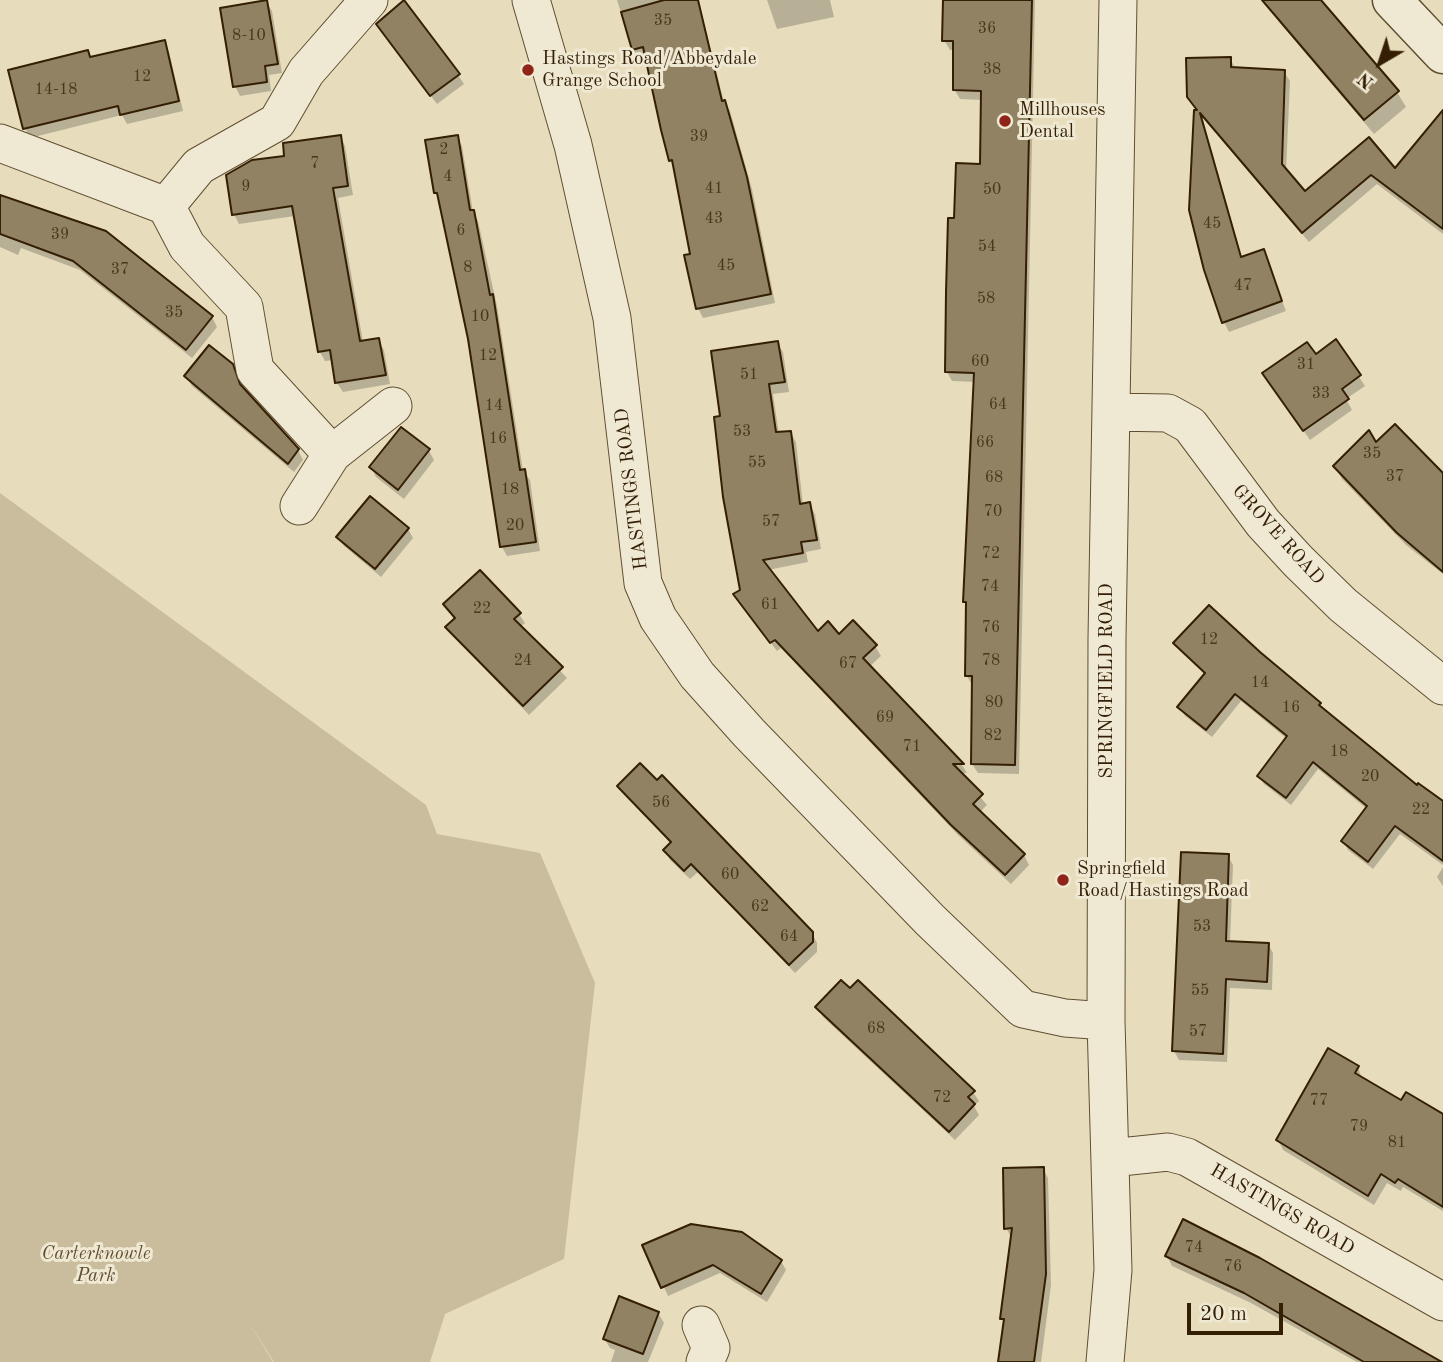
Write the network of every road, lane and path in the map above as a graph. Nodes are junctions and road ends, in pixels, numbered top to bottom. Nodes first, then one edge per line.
1 (369, 0) edge
2 (531, 0) edge
3 (1118, 0) edge
4 (1392, 0) edge
5 (1443, 54) edge
6 (0, 143) edge
7 (166, 206) junction
8 (393, 406) dead end
9 (1111, 412) junction
10 (332, 454) junction
11 (299, 506) dead end
12 (1443, 687) edge
13 (1106, 1021) junction
14 (1111, 1158) junction
15 (1443, 1302) edge
16 (701, 1325) dead end
17 (705, 1362) edge
18 (1105, 1362) edge

1 - 7 street
2 - 13 street, HASTINGS ROAD
3 - 9 street, SPRINGFIELD ROAD
4 - 5 street
6 - 7 street
7 - 10 street
8 - 10 street
9 - 12 street, GROVE ROAD
9 - 13 street, SPRINGFIELD ROAD
10 - 11 street
13 - 14 street, SPRINGFIELD ROAD
14 - 15 street, HASTINGS ROAD
14 - 18 street, SPRINGFIELD ROAD
16 - 17 street

